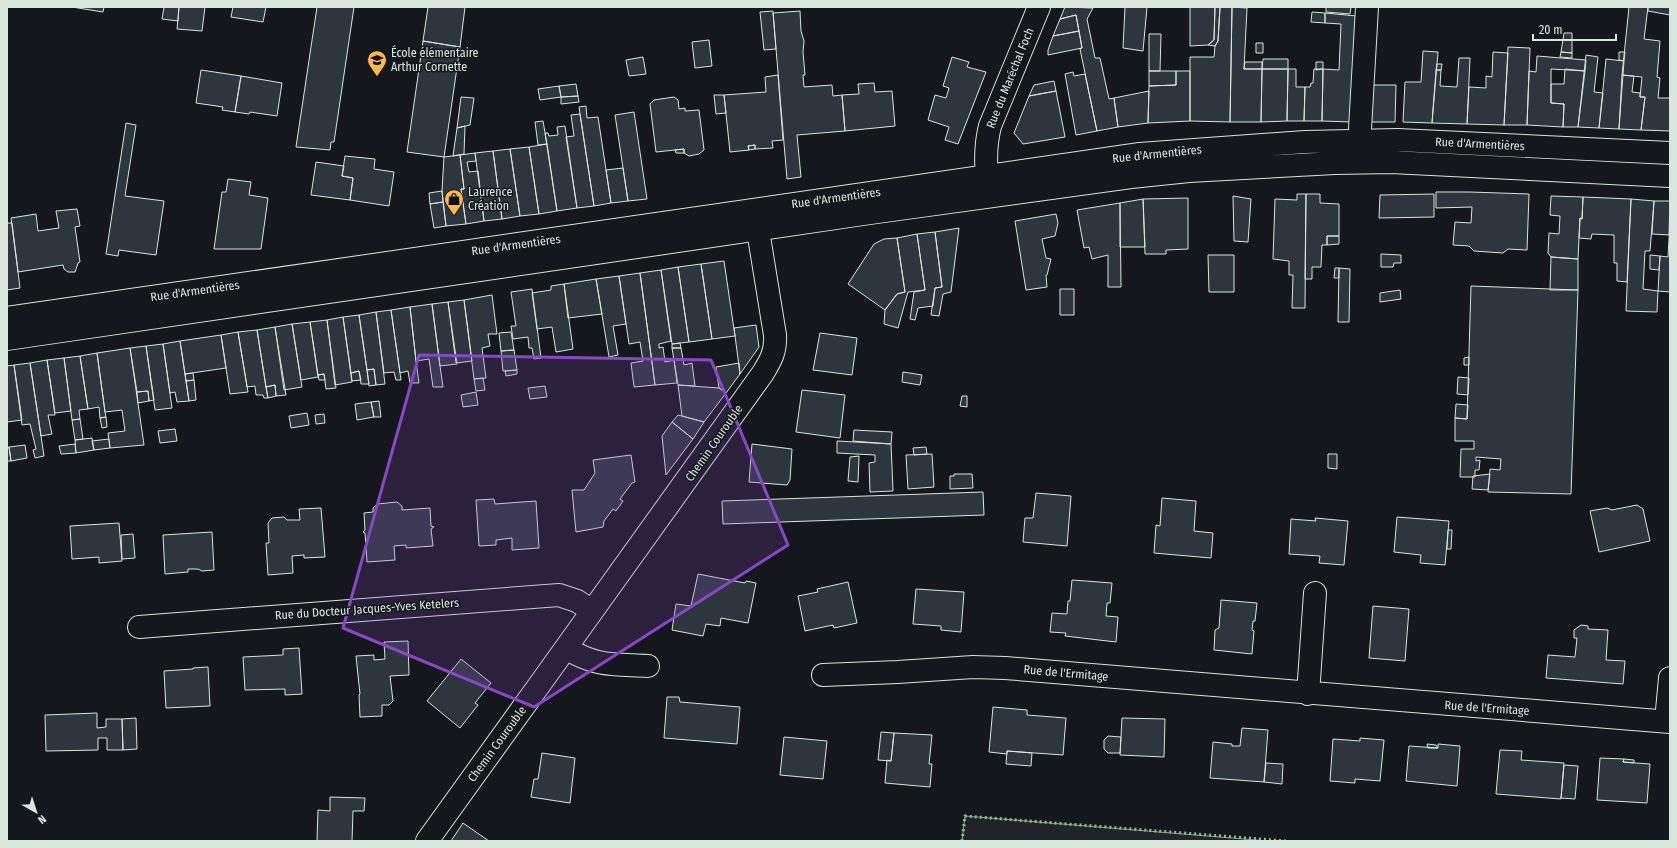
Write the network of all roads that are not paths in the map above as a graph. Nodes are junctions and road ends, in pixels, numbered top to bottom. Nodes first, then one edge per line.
1 (1039, 7) edge
2 (1367, 7) edge
3 (1360, 130) dead end
4 (1670, 154) edge
5 (1670, 176) edge
6 (988, 187) junction
7 (756, 220) junction
8 (7, 318) edge
9 (7, 339) edge
10 (1315, 593) dead end
11 (592, 611) junction
12 (139, 627) dead end
13 (566, 648) junction
14 (648, 666) dead end
15 (823, 675) dead end
16 (1670, 678) edge
17 (1308, 694) junction
18 (1668, 722) edge
19 (427, 841) edge

1 - 6 main road, Rue du Maréchal Foch
2 - 3 main road
4 - 6 main road, Rue d'Armentières
5 - 6 main road, Rue d'Armentières
6 - 7 main road, Rue d'Armentières
7 - 8 main road, Rue d'Armentières
7 - 9 main road, Rue d'Armentières
7 - 11 main road, Chemin Courouble
10 - 17 main road
11 - 12 main road, Rue du Docteur Jacques-Yves Ketelers
11 - 13 main road, Chemin Courouble
13 - 14 main road
13 - 19 main road, Chemin Courouble
15 - 17 main road, Rue de l'Ermitage
16 - 18 main road, Rue de l'Ermitage
17 - 18 main road, Rue de l'Ermitage

